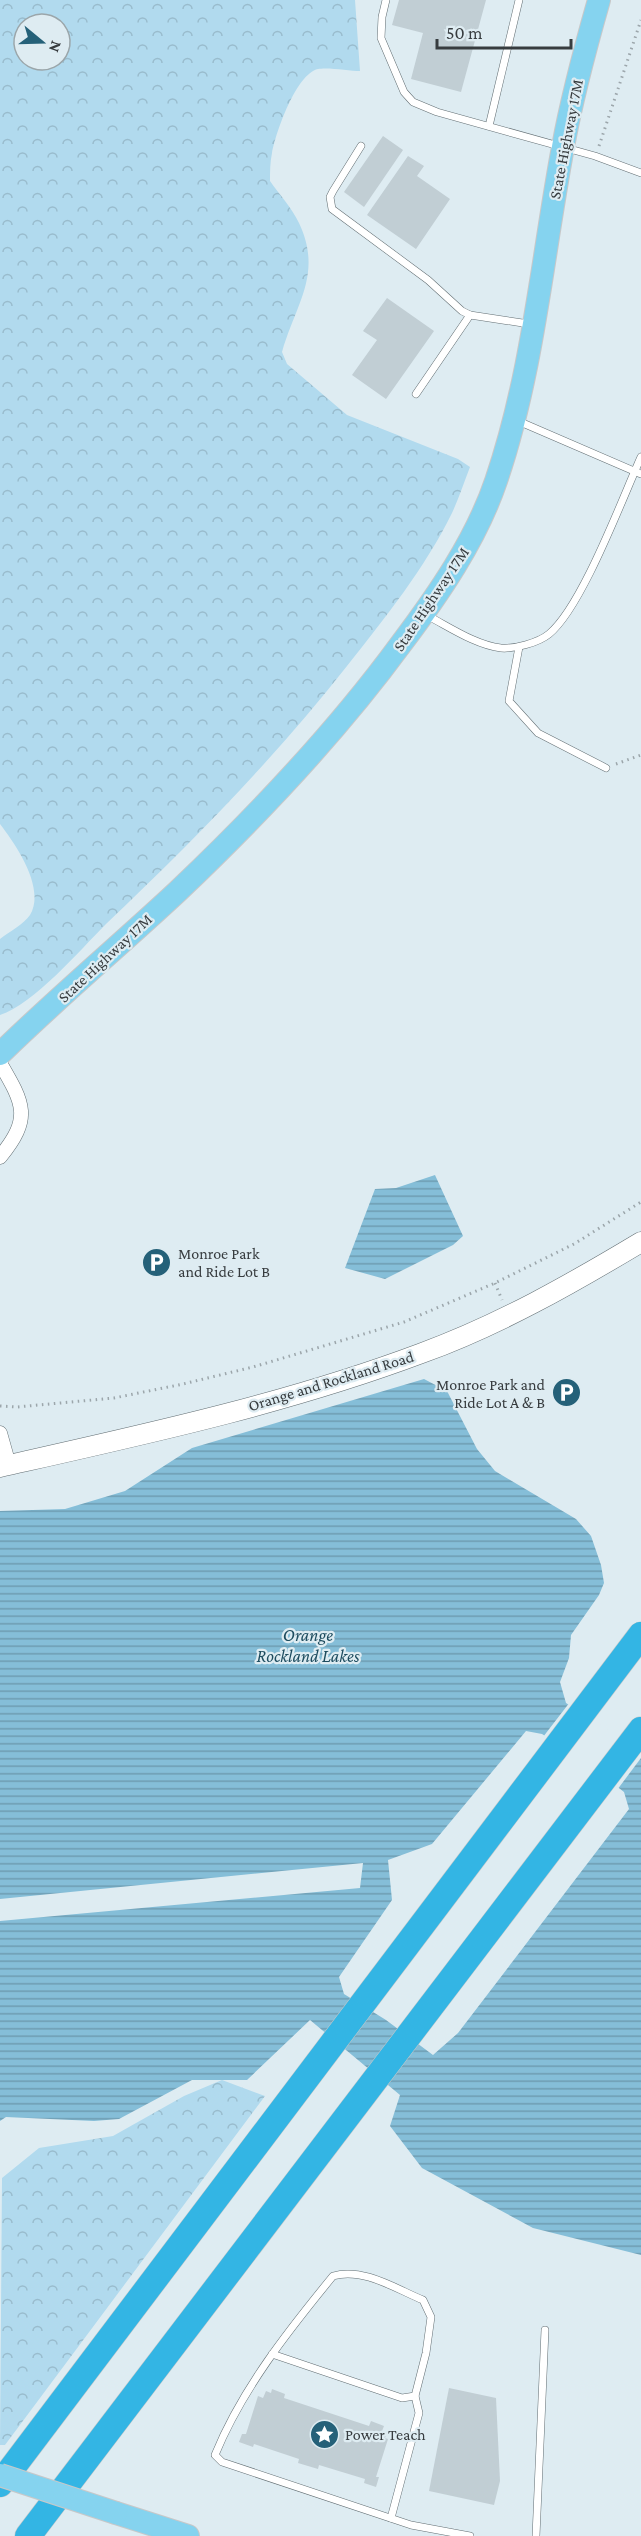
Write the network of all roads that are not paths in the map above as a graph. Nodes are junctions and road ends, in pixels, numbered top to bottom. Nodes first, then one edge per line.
1 (386, 0) edge
2 (519, 0) edge
3 (599, 0) edge
4 (489, 126) junction
5 (361, 146) dead end
6 (563, 147) junction
7 (641, 173) edge
8 (470, 315) junction
9 (535, 324) junction
10 (416, 394) dead end
11 (515, 420) junction
12 (641, 457) edge
13 (638, 473) edge
14 (424, 614) junction
15 (519, 646) junction
16 (606, 768) road end
17 (0, 1054) edge
18 (0, 1063) edge
19 (0, 1157) edge
20 (641, 1242) edge
21 (0, 1432) edge
22 (4, 1466) edge
23 (641, 1635) edge
24 (639, 1732) edge
25 (544, 2330) dead end
26 (272, 2354) junction
27 (415, 2396) junction
28 (0, 2475) edge
29 (0, 2484) edge
30 (391, 2518) junction
31 (28, 2536) edge
32 (188, 2536) edge
33 (470, 2536) edge
34 (536, 2536) edge

1 - 4 lane
2 - 4 lane
3 - 6 main road, State Highway 17M
4 - 6 lane
5 - 8 lane
6 - 7 lane
6 - 9 main road, State Highway 17M
8 - 9 lane
8 - 10 lane
9 - 11 main road, State Highway 17M
11 - 13 lane
11 - 14 main road, State Highway 17M
12 - 13 lane
13 - 15 lane
14 - 15 lane
14 - 17 main road, State Highway 17M
15 - 16 lane
18 - 19 street
20 - 22 street, Orange and Rockland Road
21 - 22 street
23 - 29 highway
24 - 31 highway
25 - 34 lane
26 - 27 lane
26 - 27 lane
26 - 30 lane
27 - 30 lane
28 - 32 main road, bridge
30 - 33 lane

